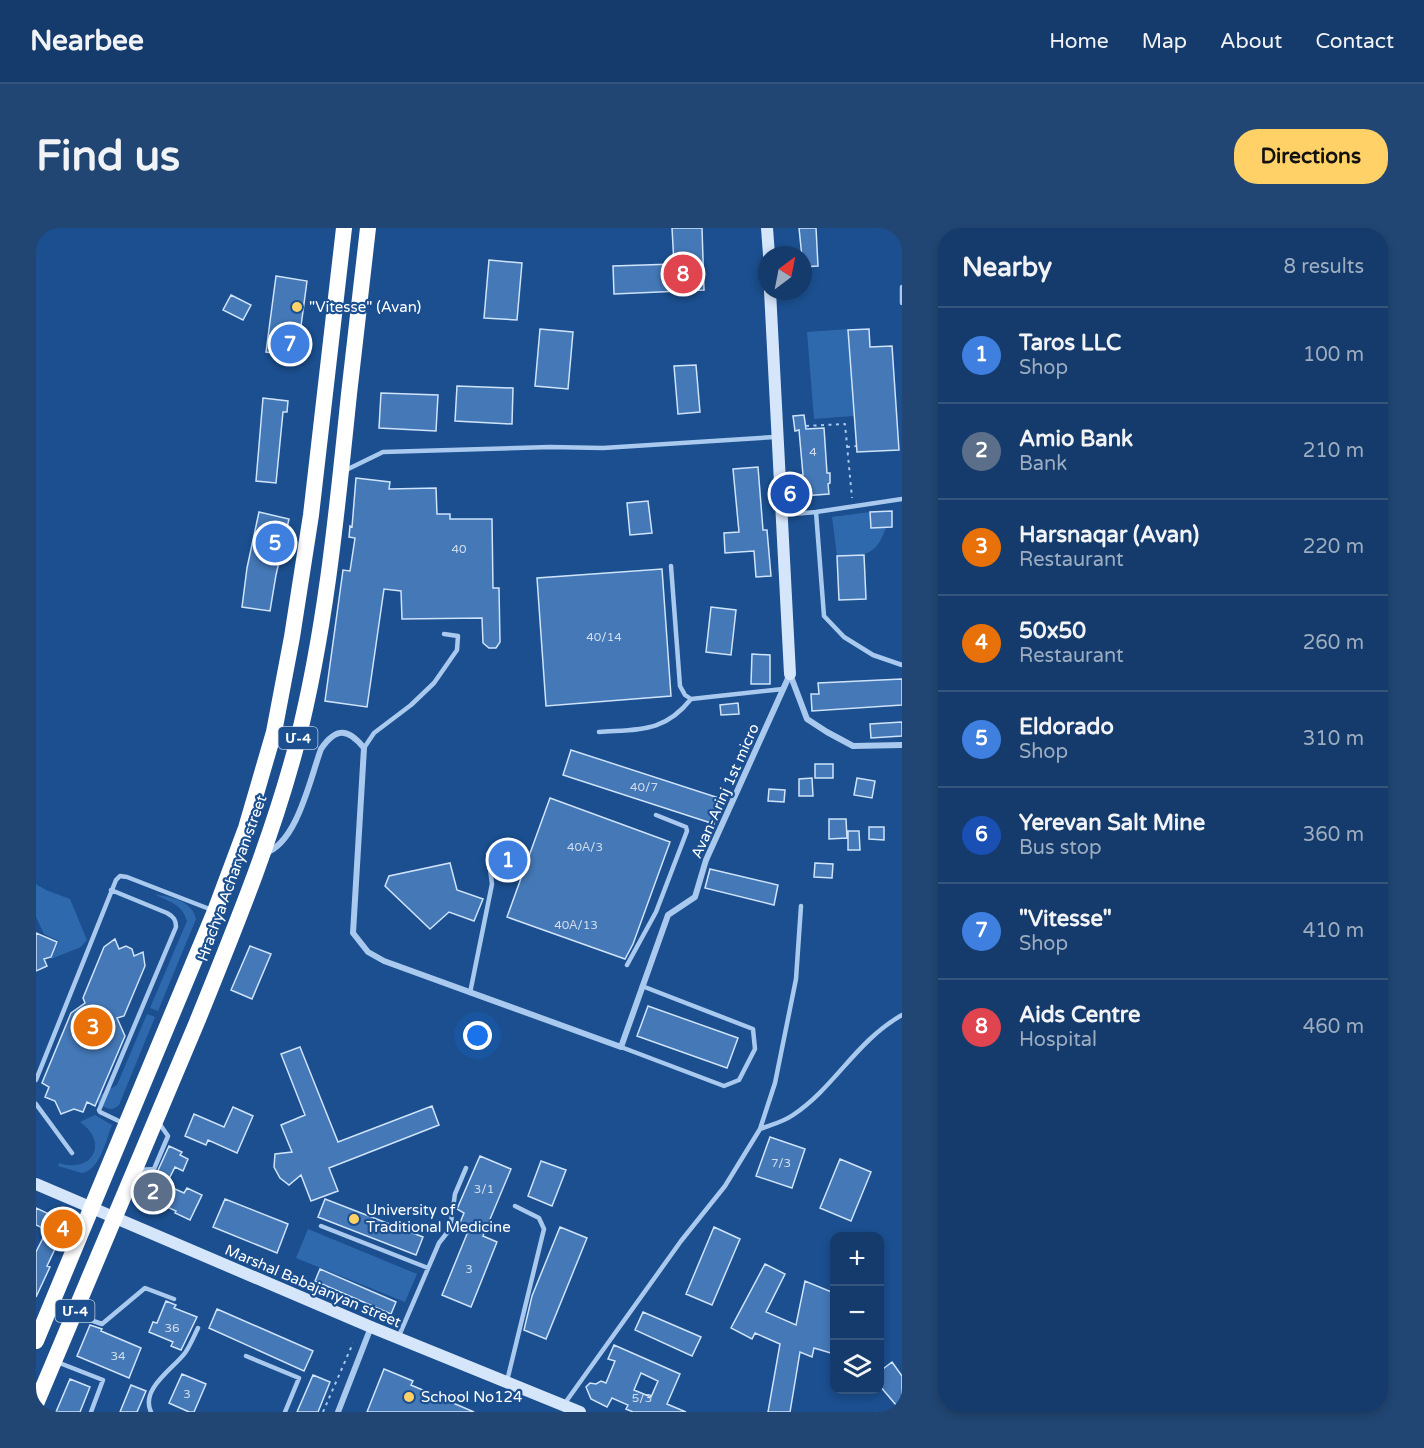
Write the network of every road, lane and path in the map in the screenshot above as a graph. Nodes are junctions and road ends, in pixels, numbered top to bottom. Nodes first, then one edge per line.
1 (344, 228) edge
2 (368, 228) edge
3 (767, 228) edge
4 (768, 246) edge
5 (902, 287) edge
6 (771, 300) edge
7 (902, 303) edge
8 (806, 426) dead end
9 (778, 436) junction
10 (856, 446) dead end
11 (847, 447) junction
12 (341, 473) junction
13 (902, 499) edge
14 (852, 507) junction
15 (816, 512) junction
16 (782, 515) junction
17 (671, 566) dead end
18 (444, 634) dead end
19 (902, 665) edge
20 (790, 674) junction
21 (783, 689) junction
22 (691, 699) junction
23 (599, 732) dead end
24 (902, 745) edge
25 (364, 748) junction
26 (656, 815) dead end
27 (263, 854) junction
28 (488, 854) dead end
29 (111, 890) junction
30 (801, 906) dead end
31 (215, 911) junction
32 (656, 912) junction
33 (668, 915) junction
34 (627, 965) dead end
35 (642, 986) junction
36 (470, 993) junction
37 (902, 1015) edge
38 (621, 1047) junction
39 (36, 1080) edge
40 (36, 1104) edge
41 (126, 1125) junction
42 (760, 1129) junction
43 (72, 1153) dead end
44 (466, 1168) dead end
45 (36, 1184) edge
46 (515, 1206) dead end
47 (92, 1208) junction
48 (113, 1217) junction
49 (321, 1226) dead end
50 (428, 1268) junction
51 (174, 1299) dead end
52 (73, 1314) junction
53 (371, 1327) junction
54 (198, 1328) dead end
55 (398, 1338) junction
56 (36, 1341) edge
57 (353, 1343) dead end
58 (246, 1356) dead end
59 (54, 1360) junction
60 (506, 1383) junction
61 (36, 1404) edge
62 (564, 1405) junction
63 (91, 1412) edge
64 (151, 1412) edge
65 (285, 1412) edge
66 (323, 1412) edge
67 (338, 1412) edge
68 (580, 1412) edge

1 - 31 highway, Hrachya Acharyan street / Մ-4
2 - 12 highway, Hrachya Acharyan street / Մ-4
3 - 4 main road
5 - 7 lane
6 - 9 main road
8 - 11 path
9 - 12 lane
9 - 16 main road
10 - 11 path
11 - 14 path
12 - 27 highway, Hrachya Acharyan street / Մ-4
13 - 14 lane
14 - 15 lane
15 - 16 lane
15 - 19 lane
16 - 20 main road
17 - 22 lane
18 - 25 lane
20 - 21 street, Avan-Arinj 1st micro
20 - 24 street
21 - 22 lane
21 - 33 street, Avan-Arinj 1st micro
22 - 23 lane
25 - 27 street
25 - 36 street
26 - 32 lane
27 - 48 highway, Hrachya Acharyan street / Մ-4
28 - 36 lane
29 - 31 lane
29 - 39 lane
29 - 41 lane
30 - 42 lane
31 - 41 highway, Hrachya Acharyan street / Մ-4
32 - 33 lane
32 - 34 lane
33 - 35 street
35 - 38 street
35 - 38 lane
36 - 38 street
37 - 42 lane
40 - 43 lane
41 - 47 highway, Hrachya Acharyan street / Մ-4
42 - 62 lane
44 - 50 lane
45 - 47 main road, Marshal Babajanyan street
46 - 60 lane
47 - 48 main road, Marshal Babajanyan street
47 - 56 highway, Hrachya Acharyan street / Մ-4
48 - 52 highway, Hrachya Acharyan street / Մ-4
48 - 53 main road, Marshal Babajanyan street
49 - 50 lane
50 - 55 lane
51 - 52 lane
52 - 59 highway, Hrachya Acharyan street / Մ-4
53 - 55 main road, Marshal Babajanyan street
53 - 67 street
54 - 64 lane
55 - 60 main road, Marshal Babajanyan street
57 - 66 path
58 - 65 lane
59 - 61 highway, Hrachya Acharyan street / Մ-4
59 - 63 lane
60 - 62 main road, Marshal Babajanyan street
62 - 68 main road, Marshal Babajanyan street

